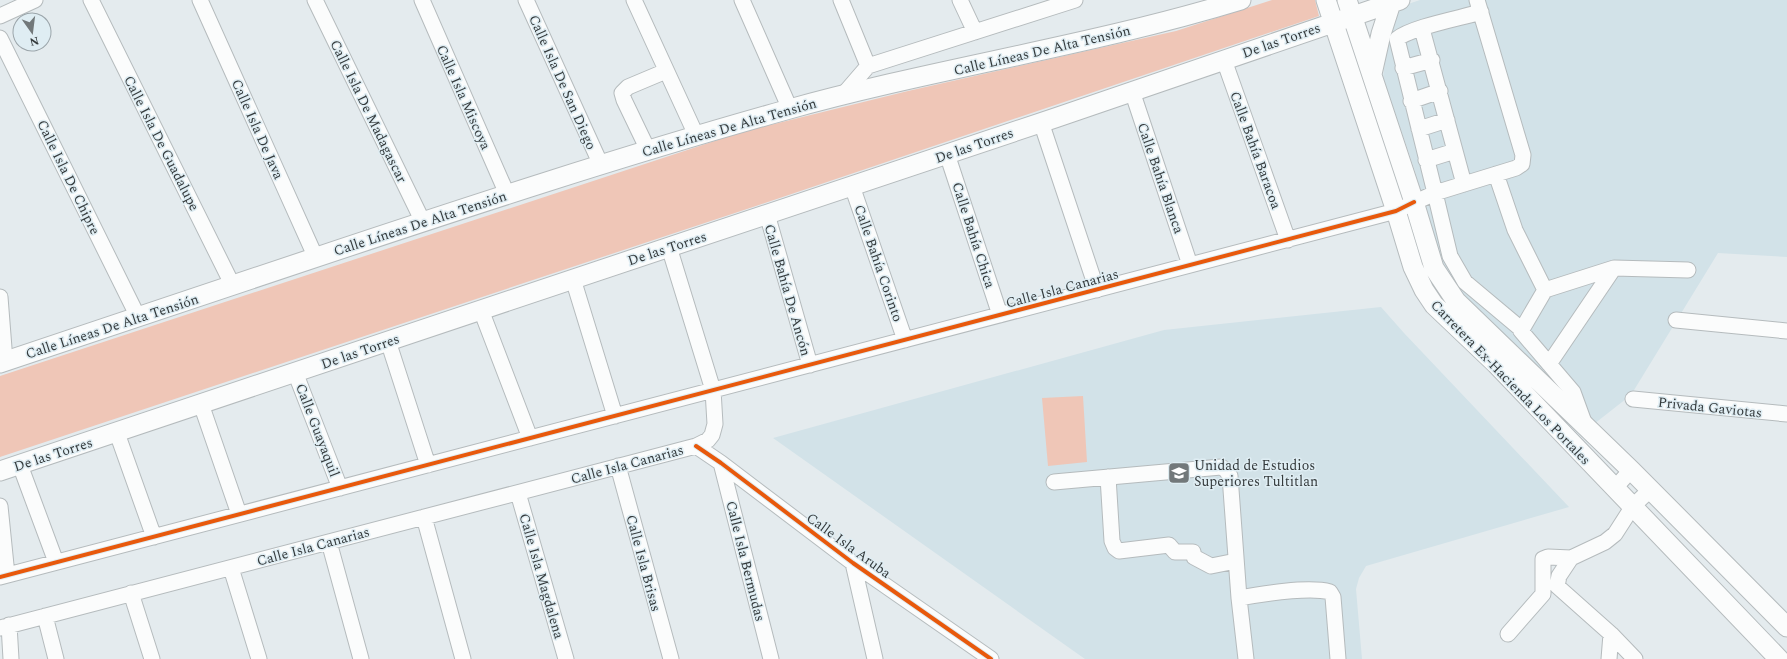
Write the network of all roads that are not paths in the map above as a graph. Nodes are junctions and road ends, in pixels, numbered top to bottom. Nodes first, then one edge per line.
1 (35, 0) edge
2 (91, 0) edge
3 (200, 0) edge
4 (315, 0) edge
5 (422, 0) edge
6 (526, 0) edge
7 (634, 0) edge
8 (742, 0) edge
9 (841, 0) edge
10 (960, 0) edge
11 (1071, 0) edge
12 (1241, 0) edge
13 (1326, 0) edge
14 (1396, 1) edge
15 (1479, 6) edge
16 (1350, 8) edge
17 (0, 16) edge
18 (1333, 22) junction
19 (1422, 29) junction
20 (975, 32) junction
21 (0, 38) edge
22 (1224, 60) junction
23 (1432, 60) junction
24 (868, 66) junction
25 (1403, 68) junction
26 (666, 71) junction
27 (1372, 75) junction
28 (1132, 91) junction
29 (1440, 91) junction
30 (843, 95) junction
31 (1411, 101) junction
32 (790, 109) junction
33 (1447, 120) junction
34 (1041, 122) junction
35 (1419, 130) junction
36 (696, 136) junction
37 (648, 150) junction
38 (1455, 151) junction
39 (947, 154) junction
40 (1426, 160) junction
41 (601, 165) junction
42 (1496, 174) junction
43 (1464, 184) junction
44 (852, 186) junction
45 (1435, 193) junction
46 (507, 194) junction
47 (1414, 202) junction
48 (1396, 211) junction
49 (767, 214) junction
50 (423, 222) junction
51 (1288, 240) junction
52 (669, 247) junction
53 (316, 258) junction
54 (1190, 265) junction
55 (1614, 268) junction
56 (1688, 270) dead end
57 (573, 279) junction
58 (233, 286) junction
59 (1097, 290) junction
60 (1546, 290) junction
61 (0, 297) edge
62 (481, 310) junction
63 (1000, 315) junction
64 (138, 317) junction
65 (1676, 320) dead end
66 (1521, 329) junction
67 (1787, 331) edge
68 (905, 340) junction
69 (388, 341) junction
70 (2, 362) edge
71 (1549, 364) junction
72 (810, 365) junction
73 (295, 372) junction
74 (713, 390) junction
75 (1633, 399) dead end
76 (201, 404) junction
77 (1787, 414) edge
78 (615, 416) junction
79 (1586, 426) junction
80 (117, 433) junction
81 (530, 438) junction
82 (696, 446) junction
83 (721, 463) junction
84 (20, 464) junction
85 (428, 465) junction
86 (618, 466) junction
87 (1631, 470) junction
88 (0, 471) edge
89 (1108, 477) junction
90 (1054, 482) dead end
91 (340, 488) junction
92 (1615, 488) junction
93 (1650, 490) junction
94 (518, 493) junction
95 (0, 506) edge
96 (1633, 506) junction
97 (239, 514) junction
98 (424, 517) junction
99 (154, 537) junction
100 (329, 542) junction
101 (1571, 558) junction
102 (1236, 561) junction
103 (56, 562) junction
104 (853, 563) junction
105 (231, 568) junction
106 (4, 576) edge
107 (1556, 586) junction
108 (131, 593) junction
109 (1543, 594) junction
110 (1239, 598) junction
111 (45, 616) junction
112 (5, 626) edge
113 (1787, 627) edge
114 (1508, 634) dead end
115 (1611, 634) junction
116 (11, 659) edge
117 (56, 659) edge
118 (152, 659) edge
119 (259, 659) edge
120 (361, 659) edge
121 (463, 659) edge
122 (566, 659) edge
123 (671, 659) edge
124 (770, 659) edge
125 (875, 659) edge
126 (991, 659) edge
127 (1246, 659) edge
128 (1338, 659) edge
129 (1610, 659) edge
130 (1635, 659) edge
131 (1778, 659) edge

1 - 17 street
2 - 58 street, Calle Isla De Guadalupe
3 - 53 street, Calle Isla De Java
4 - 50 street, Calle Isla De Madagascar
5 - 46 street, Calle Isla Miscoya
6 - 41 street, Calle Isla De San Diego
7 - 26 street
8 - 32 street
9 - 24 street
10 - 20 street
11 - 20 street
12 - 30 main road, Calle Líneas De Alta Tensión
13 - 18 main road, Carretera Ex-Hacienda Los Portales
14 - 16 main road, De las Torres
14 - 27 main road
15 - 19 street
15 - 42 street, Calle Isla Canarias
16 - 18 main road, De las Torres
16 - 27 main road, Carretera Ex-Hacienda Los Portales
18 - 22 main road, De las Torres
18 - 48 main road, Carretera Ex-Hacienda Los Portales
19 - 23 street
19 - 25 street
20 - 24 street
21 - 64 street, Calle Isla De Chipre
22 - 28 main road, De las Torres
22 - 51 street, Calle Bahía Baracoa
23 - 25 street
23 - 29 street
24 - 30 street
25 - 31 street
26 - 36 street
26 - 37 street
27 - 47 main road, Carretera Ex-Hacienda Los Portales
28 - 34 main road, De las Torres
28 - 54 street, Calle Bahía Blanca
29 - 31 street
29 - 33 street
30 - 32 main road, Calle Líneas De Alta Tensión
31 - 35 street
32 - 36 main road, Calle Líneas De Alta Tensión
33 - 35 street
33 - 38 street
34 - 39 main road, De las Torres
34 - 59 street
35 - 40 street
36 - 37 main road, Calle Líneas De Alta Tensión
37 - 41 main road, Calle Líneas De Alta Tensión
38 - 40 street
38 - 43 street
39 - 44 main road, De las Torres
39 - 63 street, Calle Bahía Chica
40 - 45 street
41 - 46 main road, Calle Líneas De Alta Tensión
42 - 43 street, Calle Isla Canarias
42 - 60 street
43 - 45 street, Calle Isla Canarias
44 - 49 main road, De las Torres
44 - 68 street, Calle Bahía Corinto
45 - 47 street, Calle Isla Canarias
45 - 66 street
46 - 50 main road, Calle Líneas De Alta Tensión
47 - 48 street, Calle Isla Canarias
47 - 79 main road, Carretera Ex-Hacienda Los Portales
48 - 51 street, Calle Isla Canarias
48 - 92 main road, Carretera Ex-Hacienda Los Portales
49 - 52 main road, De las Torres
49 - 72 street, Calle Bahía De Ancón
50 - 53 main road, Calle Líneas De Alta Tensión
51 - 54 street, Calle Isla Canarias
52 - 57 main road, De las Torres
52 - 74 street
53 - 58 main road, Calle Líneas De Alta Tensión
54 - 59 street, Calle Isla Canarias
55 - 56 street
55 - 60 street
55 - 71 street
57 - 62 main road, De las Torres
57 - 78 street
58 - 64 main road, Calle Líneas De Alta Tensión
59 - 63 street, Calle Isla Canarias
60 - 66 street
61 - 70 street
62 - 69 main road, De las Torres
62 - 81 street
63 - 68 street, Calle Isla Canarias
64 - 70 main road, Calle Líneas De Alta Tensión
65 - 67 street
66 - 71 street
68 - 72 street, Calle Isla Canarias
69 - 73 main road, De las Torres
69 - 85 street
71 - 79 street
72 - 74 street, Calle Isla Canarias
73 - 76 main road, De las Torres
73 - 91 street, Calle Guayaquil
74 - 78 street
74 - 82 street, Calle Isla Canarias
75 - 77 street, Privada Gaviotas
76 - 80 main road, De las Torres
76 - 97 street
78 - 81 street
79 - 87 main road, Carretera Ex-Hacienda Los Portales
80 - 84 main road, De las Torres
80 - 99 street
81 - 85 street
82 - 83 street, Calle Isla Aruba
82 - 86 street, Calle Isla Canarias
83 - 104 street, Calle Isla Aruba
83 - 124 street, Calle Isla Bermudas
84 - 88 main road, De las Torres
84 - 103 street
85 - 91 street
86 - 94 street, Calle Isla Canarias
86 - 123 street, Calle Isla Brisas
87 - 92 street
87 - 93 main road, Carretera Ex-Hacienda Los Portales
89 - 90 street
89 - 102 street
89 - 102 street
91 - 97 street
92 - 96 main road, Carretera Ex-Hacienda Los Portales
93 - 96 street
93 - 113 main road, Carretera Ex-Hacienda Los Portales
94 - 98 street, Calle Isla Canarias
94 - 122 street, Calle Isla Magdalena
95 - 106 street
96 - 101 street
96 - 131 main road, Carretera Ex-Hacienda Los Portales
97 - 99 street
98 - 100 street, Calle Isla Canarias
98 - 121 street
99 - 103 street
100 - 105 street, Calle Isla Canarias
100 - 120 street
101 - 107 street
101 - 109 street
102 - 110 street
103 - 106 street
104 - 125 street
104 - 126 street, Calle Isla Aruba
105 - 108 street, Calle Isla Canarias
105 - 119 street
107 - 109 street
107 - 115 street
108 - 111 street, Calle Isla Canarias
108 - 118 street
109 - 114 street
110 - 127 street
110 - 128 street
111 - 112 street, Calle Isla Canarias
111 - 117 street
112 - 116 street
115 - 129 street
115 - 130 street

